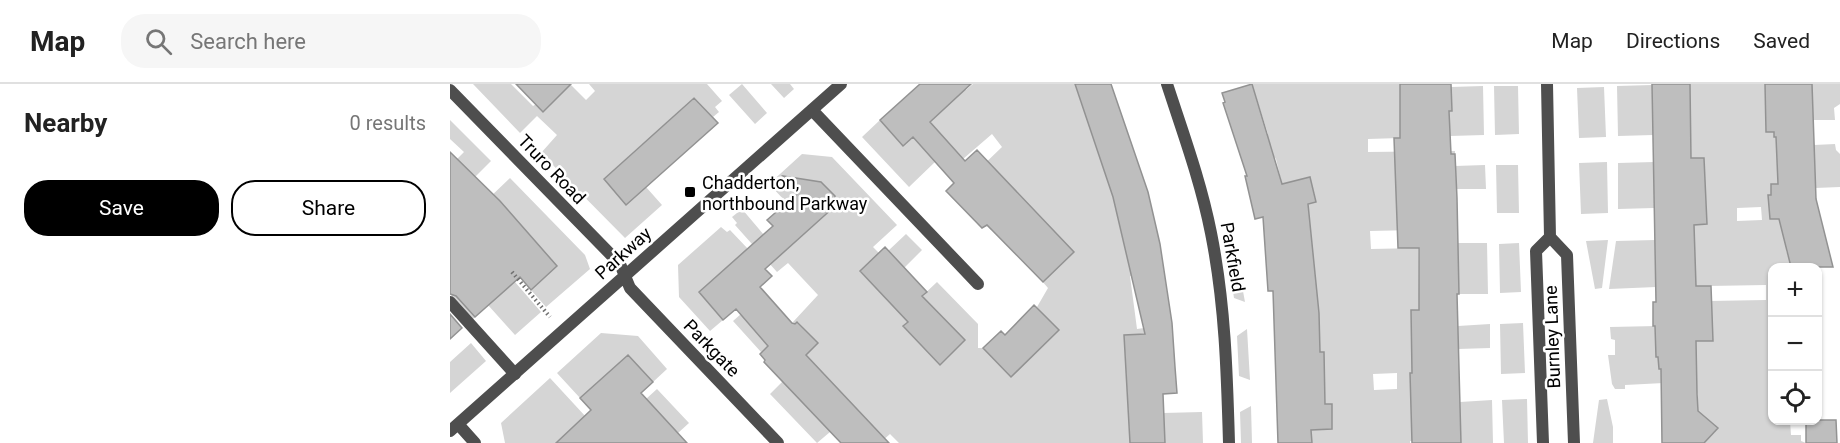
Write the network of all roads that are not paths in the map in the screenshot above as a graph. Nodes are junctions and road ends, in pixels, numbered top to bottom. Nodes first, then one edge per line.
1 (841, 84) edge
2 (1167, 84) edge
3 (1546, 84) edge
4 (450, 90) edge
5 (812, 110) junction
6 (1550, 237) junction
7 (625, 275) junction
8 (978, 284) dead end
9 (450, 302) edge
10 (515, 374) junction
11 (454, 427) edge
12 (475, 443) edge
13 (778, 443) edge
14 (1229, 443) edge
15 (1543, 443) edge
16 (1574, 443) edge

1 - 5 street, Parkway
2 - 14 street, Parkfield
3 - 6 street
4 - 7 street, Truro Road
5 - 7 street, Parkway
5 - 8 street
6 - 15 street, Burnley Lane
6 - 16 street, Burnley Lane
7 - 10 street, Parkway
7 - 13 street, Parkgate
9 - 10 street
10 - 11 street, Parkway
11 - 12 street, Parkway

